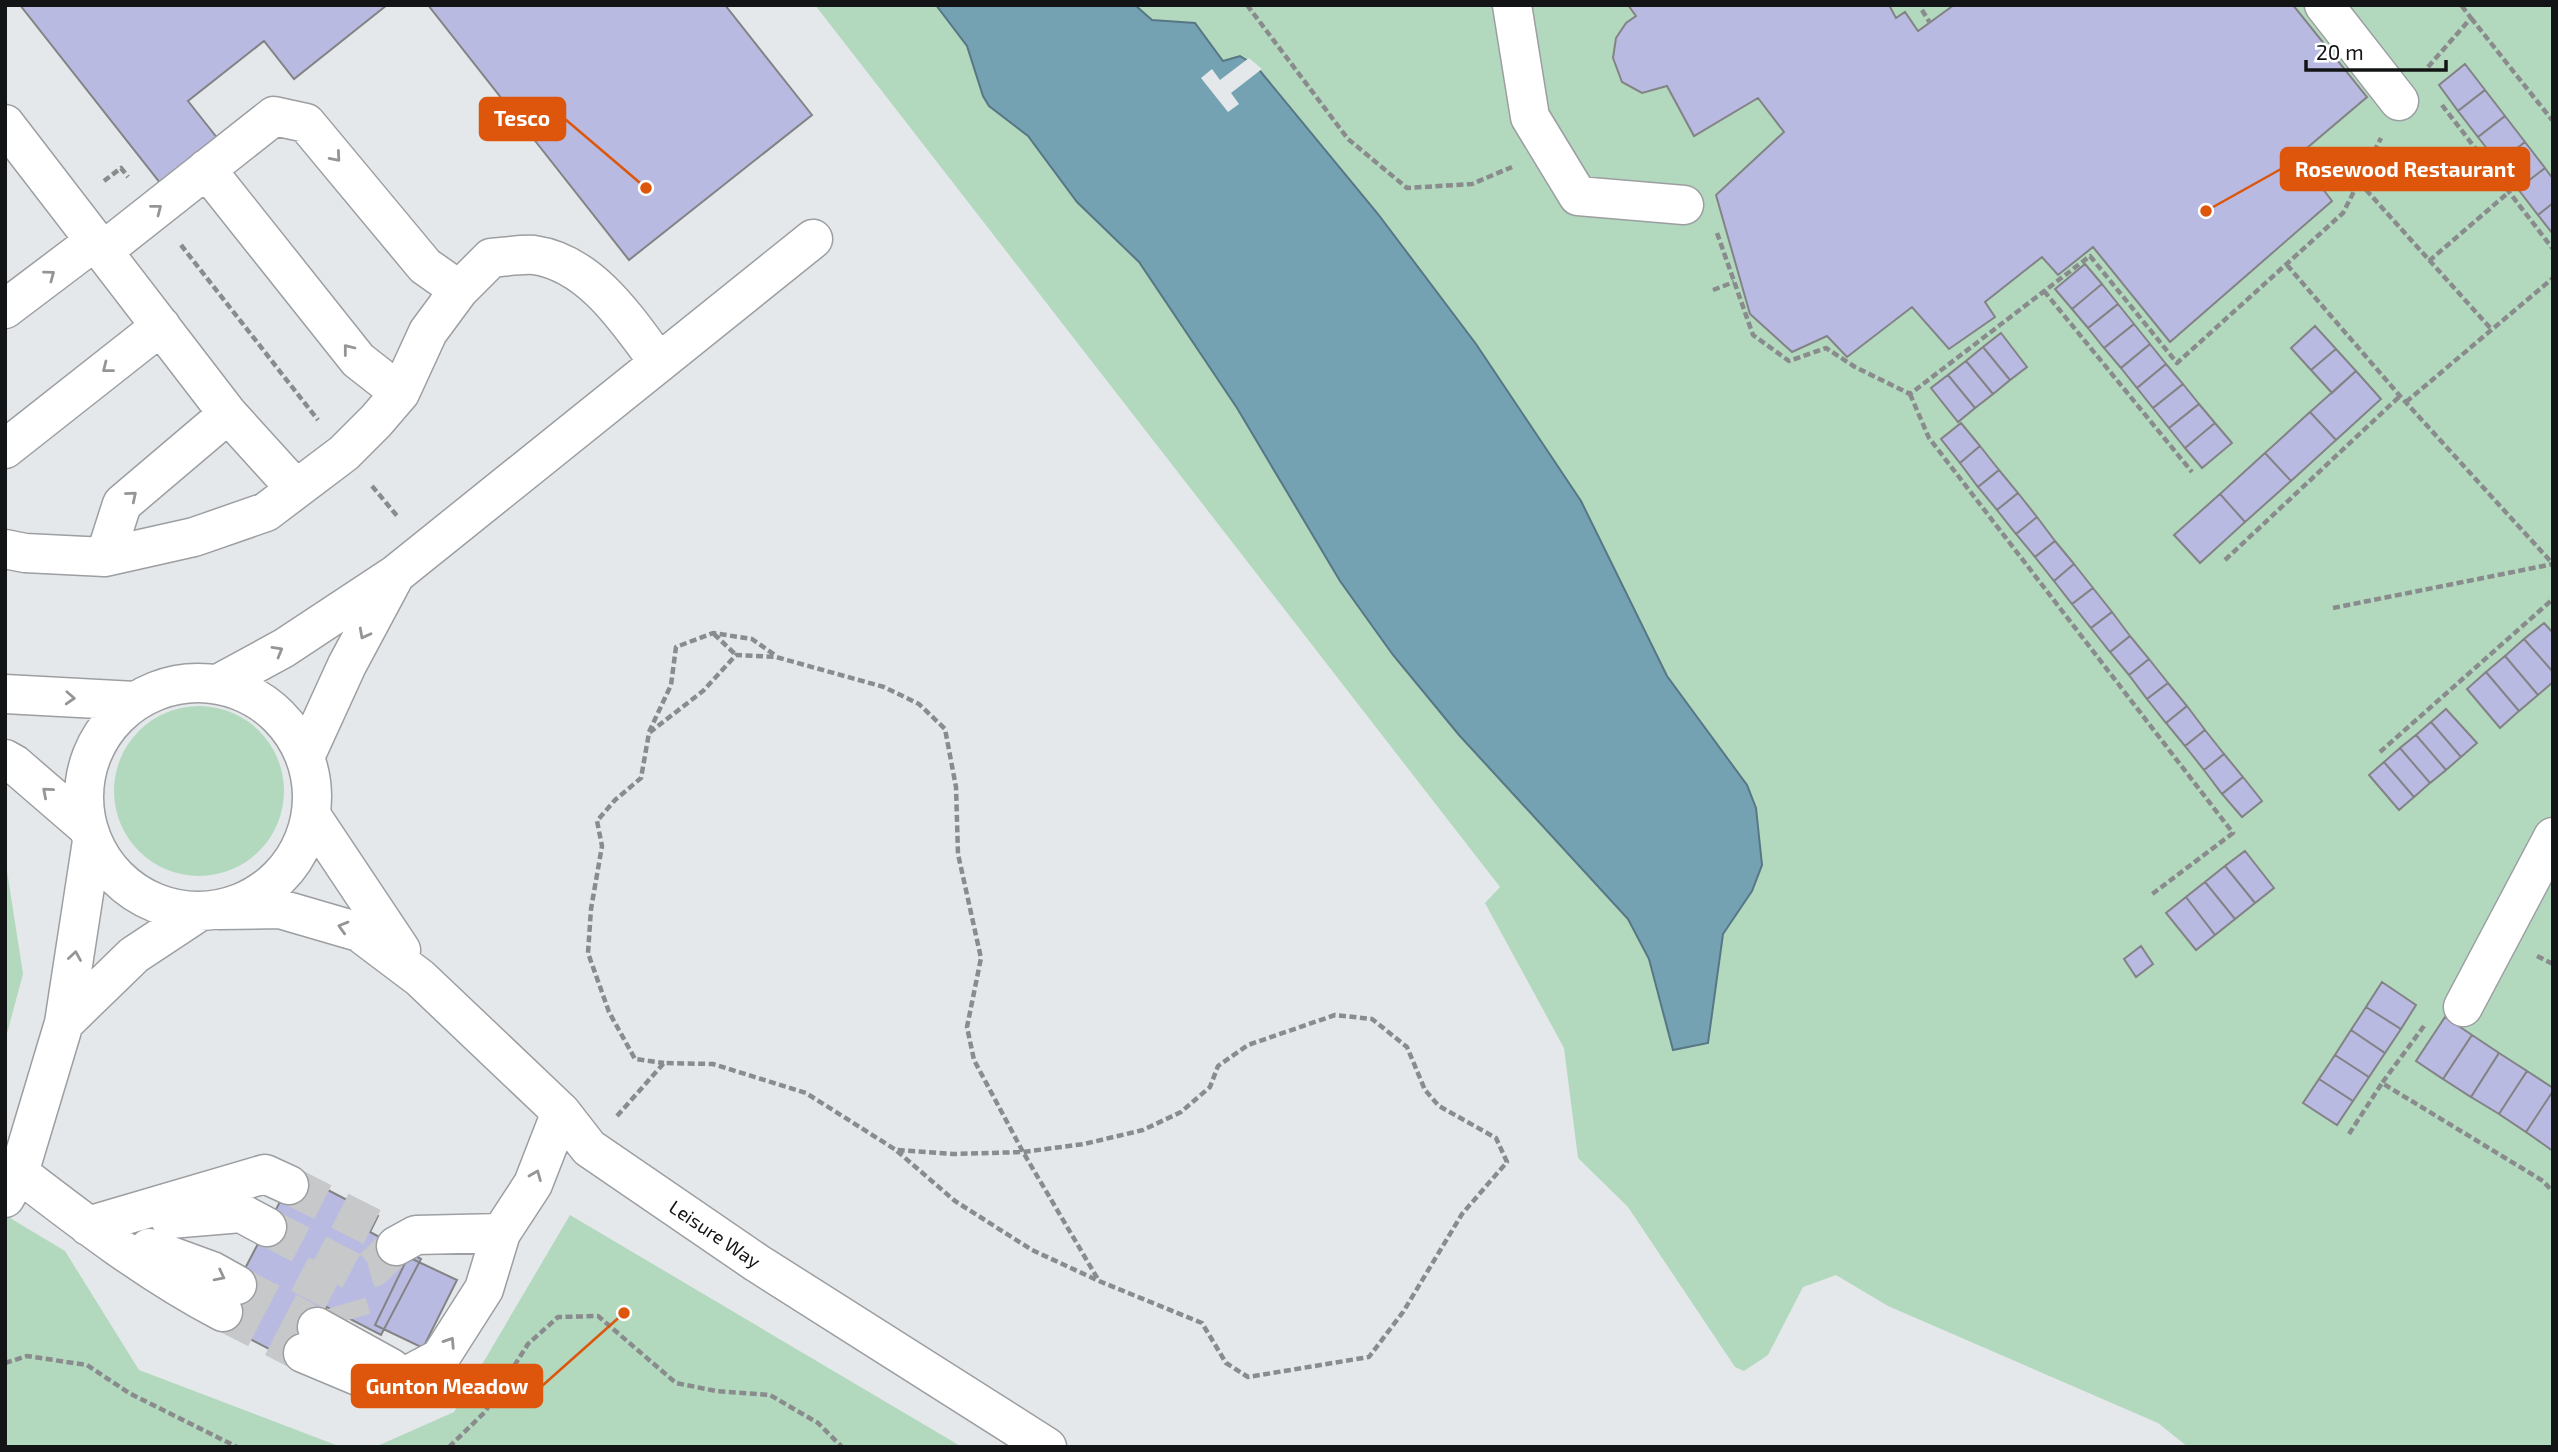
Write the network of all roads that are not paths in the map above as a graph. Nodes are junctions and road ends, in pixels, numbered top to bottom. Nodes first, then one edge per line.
1 (1512, 5) edge
2 (2324, 5) edge
3 (2410, 88) road end
4 (12, 146) edge
5 (206, 169) junction
6 (1684, 205) road end
7 (813, 239) dead end
8 (99, 246) junction
9 (459, 290) junction
10 (5, 309) edge
11 (161, 326) junction
12 (659, 363) junction
13 (400, 393) junction
14 (228, 414) junction
15 (5, 449) edge
16 (296, 489) junction
17 (5, 549) edge
18 (105, 557) junction
19 (396, 574) junction
20 (218, 684) junction
21 (5, 694) edge
22 (135, 701) junction
23 (304, 757) junction
24 (5, 759) edge
25 (311, 815) junction
26 (90, 834) junction
27 (2553, 837) edge
28 (209, 911) junction
29 (420, 978) junction
30 (2463, 1007) road end
31 (64, 1023) junction
32 (561, 1112) junction
33 (12, 1186) edge
34 (88, 1226) junction
35 (501, 1233) junction
36 (395, 1236) tunnel mouth
37 (230, 1298) tunnel mouth
38 (406, 1377) junction
39 (1047, 1447) edge

1 - 6 street
2 - 3 street
4 - 8 street
8 -> 5 street
5 -> 9 street
13 -> 5 street
7 - 12 street
10 -> 8 street
8 - 11 street
9 - 12 street
9 - 13 street
11 - 14 street
11 -> 15 street
12 - 19 street
13 - 16 street
14 - 16 street
18 -> 14 street
16 - 18 street
17 - 18 street
20 -> 19 street
19 -> 23 street
20 - 22 street, Leisure Way
20 - 23 street, Leisure Way
21 -> 22 street, Leisure Way
22 - 26 street, Leisure Way
23 - 25 street, Leisure Way
26 -> 24 street, Leisure Way
25 - 28 street, Leisure Way
25 - 29 street, Leisure Way
26 - 28 street, Leisure Way
31 -> 26 street
27 - 30 street
29 -> 28 street, Leisure Way
28 - 31 street
29 - 32 street, Leisure Way
31 - 33 street
35 -> 32 street
32 - 39 street, Leisure Way
33 - 34 street
34 - 34 street
34 -> 37 street
35 - 36 street
38 -> 35 street
38 - 38 street

